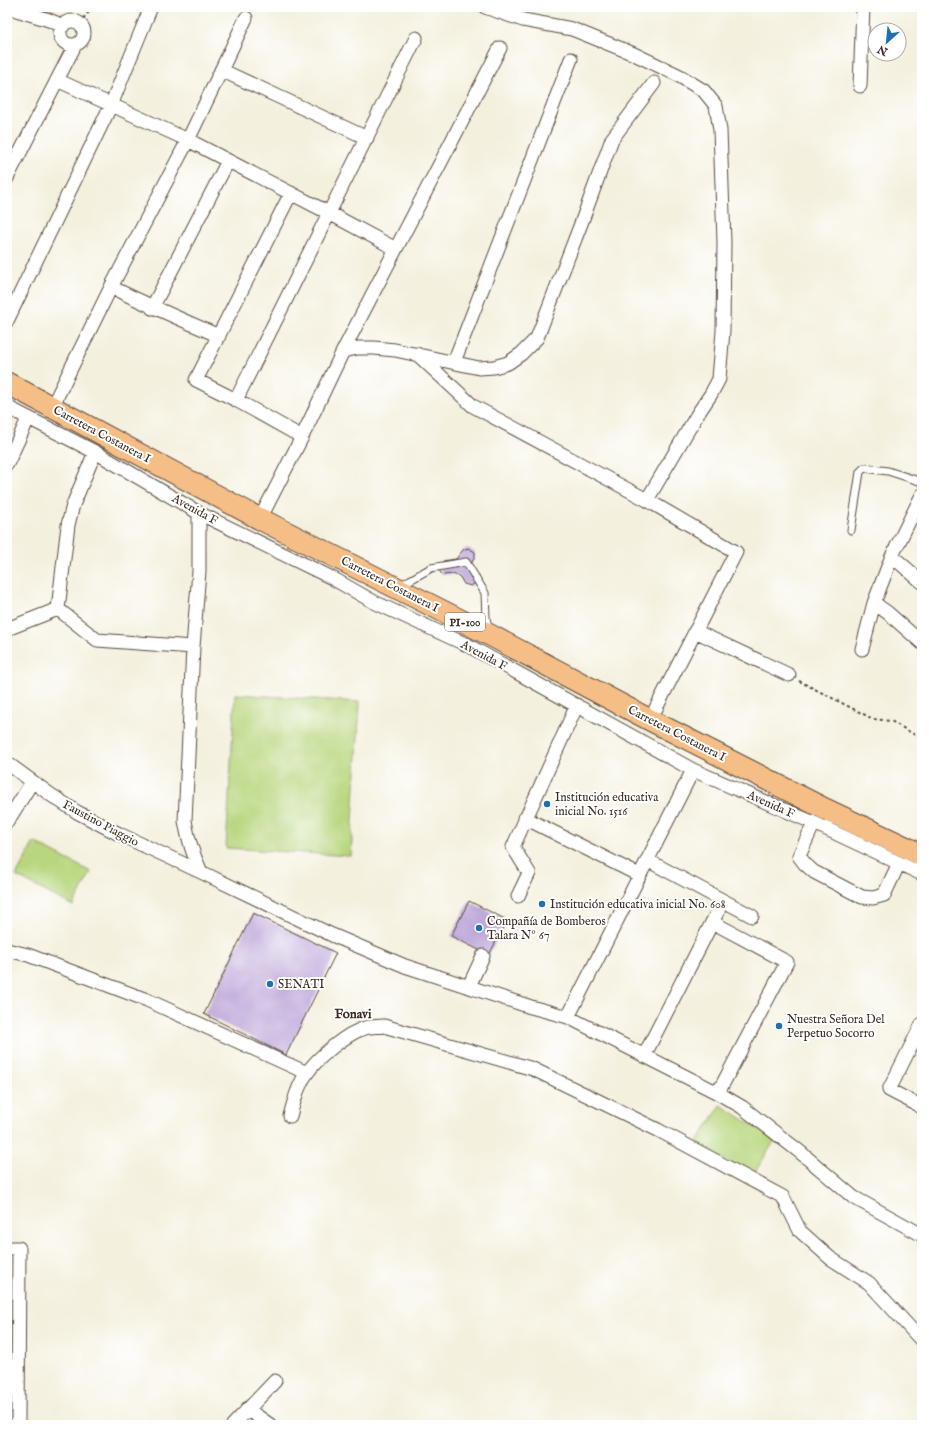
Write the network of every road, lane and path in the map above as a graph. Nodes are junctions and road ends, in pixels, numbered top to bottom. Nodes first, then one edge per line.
1 (7, 7) edge
2 (90, 7) edge
3 (151, 7) edge
4 (484, 7) edge
5 (863, 7) edge
6 (246, 18) dead end
7 (79, 23) junction
8 (63, 26) junction
9 (416, 38) dead end
10 (75, 45) junction
11 (500, 48) dead end
12 (571, 59) dead end
13 (221, 70) junction
14 (57, 80) junction
15 (654, 83) dead end
16 (860, 86) dead end
17 (110, 105) junction
18 (367, 138) junction
19 (188, 140) junction
20 (228, 161) junction
21 (7, 178) edge
22 (291, 193) junction
23 (329, 213) junction
24 (396, 249) junction
25 (111, 288) junction
26 (152, 308) junction
27 (7, 321) edge
28 (219, 336) junction
29 (343, 351) junction
30 (417, 354) junction
31 (454, 362) junction
32 (8, 383) edge
33 (236, 400) junction
34 (7, 407) edge
35 (52, 407) junction
36 (28, 419) junction
37 (302, 437) junction
38 (95, 452) junction
39 (7, 464) edge
40 (922, 482) edge
41 (647, 500) junction
42 (921, 501) edge
43 (199, 513) junction
44 (260, 519) junction
45 (851, 530) dead end
46 (892, 556) junction
47 (922, 582) edge
48 (395, 587) junction
49 (874, 603) junction
50 (58, 609) junction
51 (7, 629) edge
52 (695, 631) junction
53 (490, 635) junction
54 (922, 643) edge
55 (193, 647) junction
56 (862, 649) dead end
57 (789, 675) joint
58 (577, 705) junction
59 (650, 720) junction
60 (922, 739) edge
61 (7, 763) edge
62 (693, 770) junction
63 (32, 782) junction
64 (525, 818) junction
65 (7, 822) edge
66 (814, 823) junction
67 (922, 854) edge
68 (646, 860) junction
69 (899, 863) junction
70 (201, 872) junction
71 (922, 874) edge
72 (639, 876) junction
73 (518, 896) dead end
74 (723, 901) junction
75 (752, 916) dead end
76 (712, 922) junction
77 (7, 950) edge
78 (483, 956) dead end
79 (469, 986) junction
80 (568, 1017) junction
81 (922, 1024) edge
82 (644, 1056) junction
83 (307, 1073) junction
84 (718, 1093) junction
85 (922, 1107) edge
86 (290, 1116) dead end
87 (922, 1235) edge
88 (13, 1248) edge
89 (13, 1304) edge
90 (922, 1341) edge
91 (13, 1360) edge
92 (275, 1381) dead end
93 (247, 1409) junction
94 (14, 1420) edge
95 (233, 1425) edge
96 (270, 1425) edge

1 - 8 street
2 - 7 path
3 - 17 street
4 - 41 street
5 - 16 street
6 - 13 street
7 - 8 street
7 - 10 street
8 - 10 street
9 - 18 street
10 - 14 street
11 - 24 street
12 - 31 street
13 - 18 street
13 - 19 street
14 - 17 street
14 - 21 street
15 - 31 street
17 - 19 street
17 - 27 street
18 - 23 street
19 - 20 street
19 - 25 street
20 - 22 street
20 - 26 street
22 - 23 street
22 - 28 street
23 - 24 street
23 - 33 street
24 - 29 street
25 - 26 street
25 - 35 street
26 - 28 street
28 - 33 street
29 - 30 street
29 - 37 street
30 - 31 street
30 - 41 street
32 - 35 main road, Carretera Costanera I / PI-100
33 - 37 street
34 - 36 street, Avenida F
35 - 44 main road, Carretera Costanera I / PI-100
36 - 38 street, Avenida F
36 - 39 street
37 - 44 street
38 - 43 street, Avenida F
38 - 50 street
40 - 45 lane
41 - 52 street
42 - 46 street
43 - 55 street
43 - 58 street, Avenida F
44 - 48 main road, Carretera Costanera I / PI-100
46 - 47 street
46 - 49 street
48 - 53 main road, Carretera Costanera I / PI-100
48 - 53 lane
49 - 54 street
49 - 56 street
50 - 51 street
50 - 55 street
52 - 57 street
52 - 59 street
53 - 59 main road, Carretera Costanera I / PI-100
55 - 70 street
57 - 60 path
58 - 62 street, Avenida F
58 - 64 street
59 - 67 main road, Carretera Costanera I / PI-100
61 - 63 street, Faustino Piaggio
62 - 66 street, Avenida F
62 - 68 street
63 - 65 street
63 - 70 street, Faustino Piaggio
64 - 72 street
64 - 73 street
66 - 69 street, Avenida F
66 - 69 street
68 - 72 street
68 - 74 street
69 - 71 street, Avenida F
70 - 79 street, Faustino Piaggio
72 - 80 street
74 - 75 street
74 - 76 street
76 - 82 street
76 - 84 street
77 - 83 street
78 - 79 street
79 - 80 street, Faustino Piaggio
80 - 82 street, Faustino Piaggio
81 - 85 street
82 - 84 street, Faustino Piaggio
83 - 86 street
83 - 90 street
84 - 87 street, Faustino Piaggio
88 - 89 street
89 - 91 street
91 - 94 street
92 - 93 street
93 - 95 street
93 - 96 street

